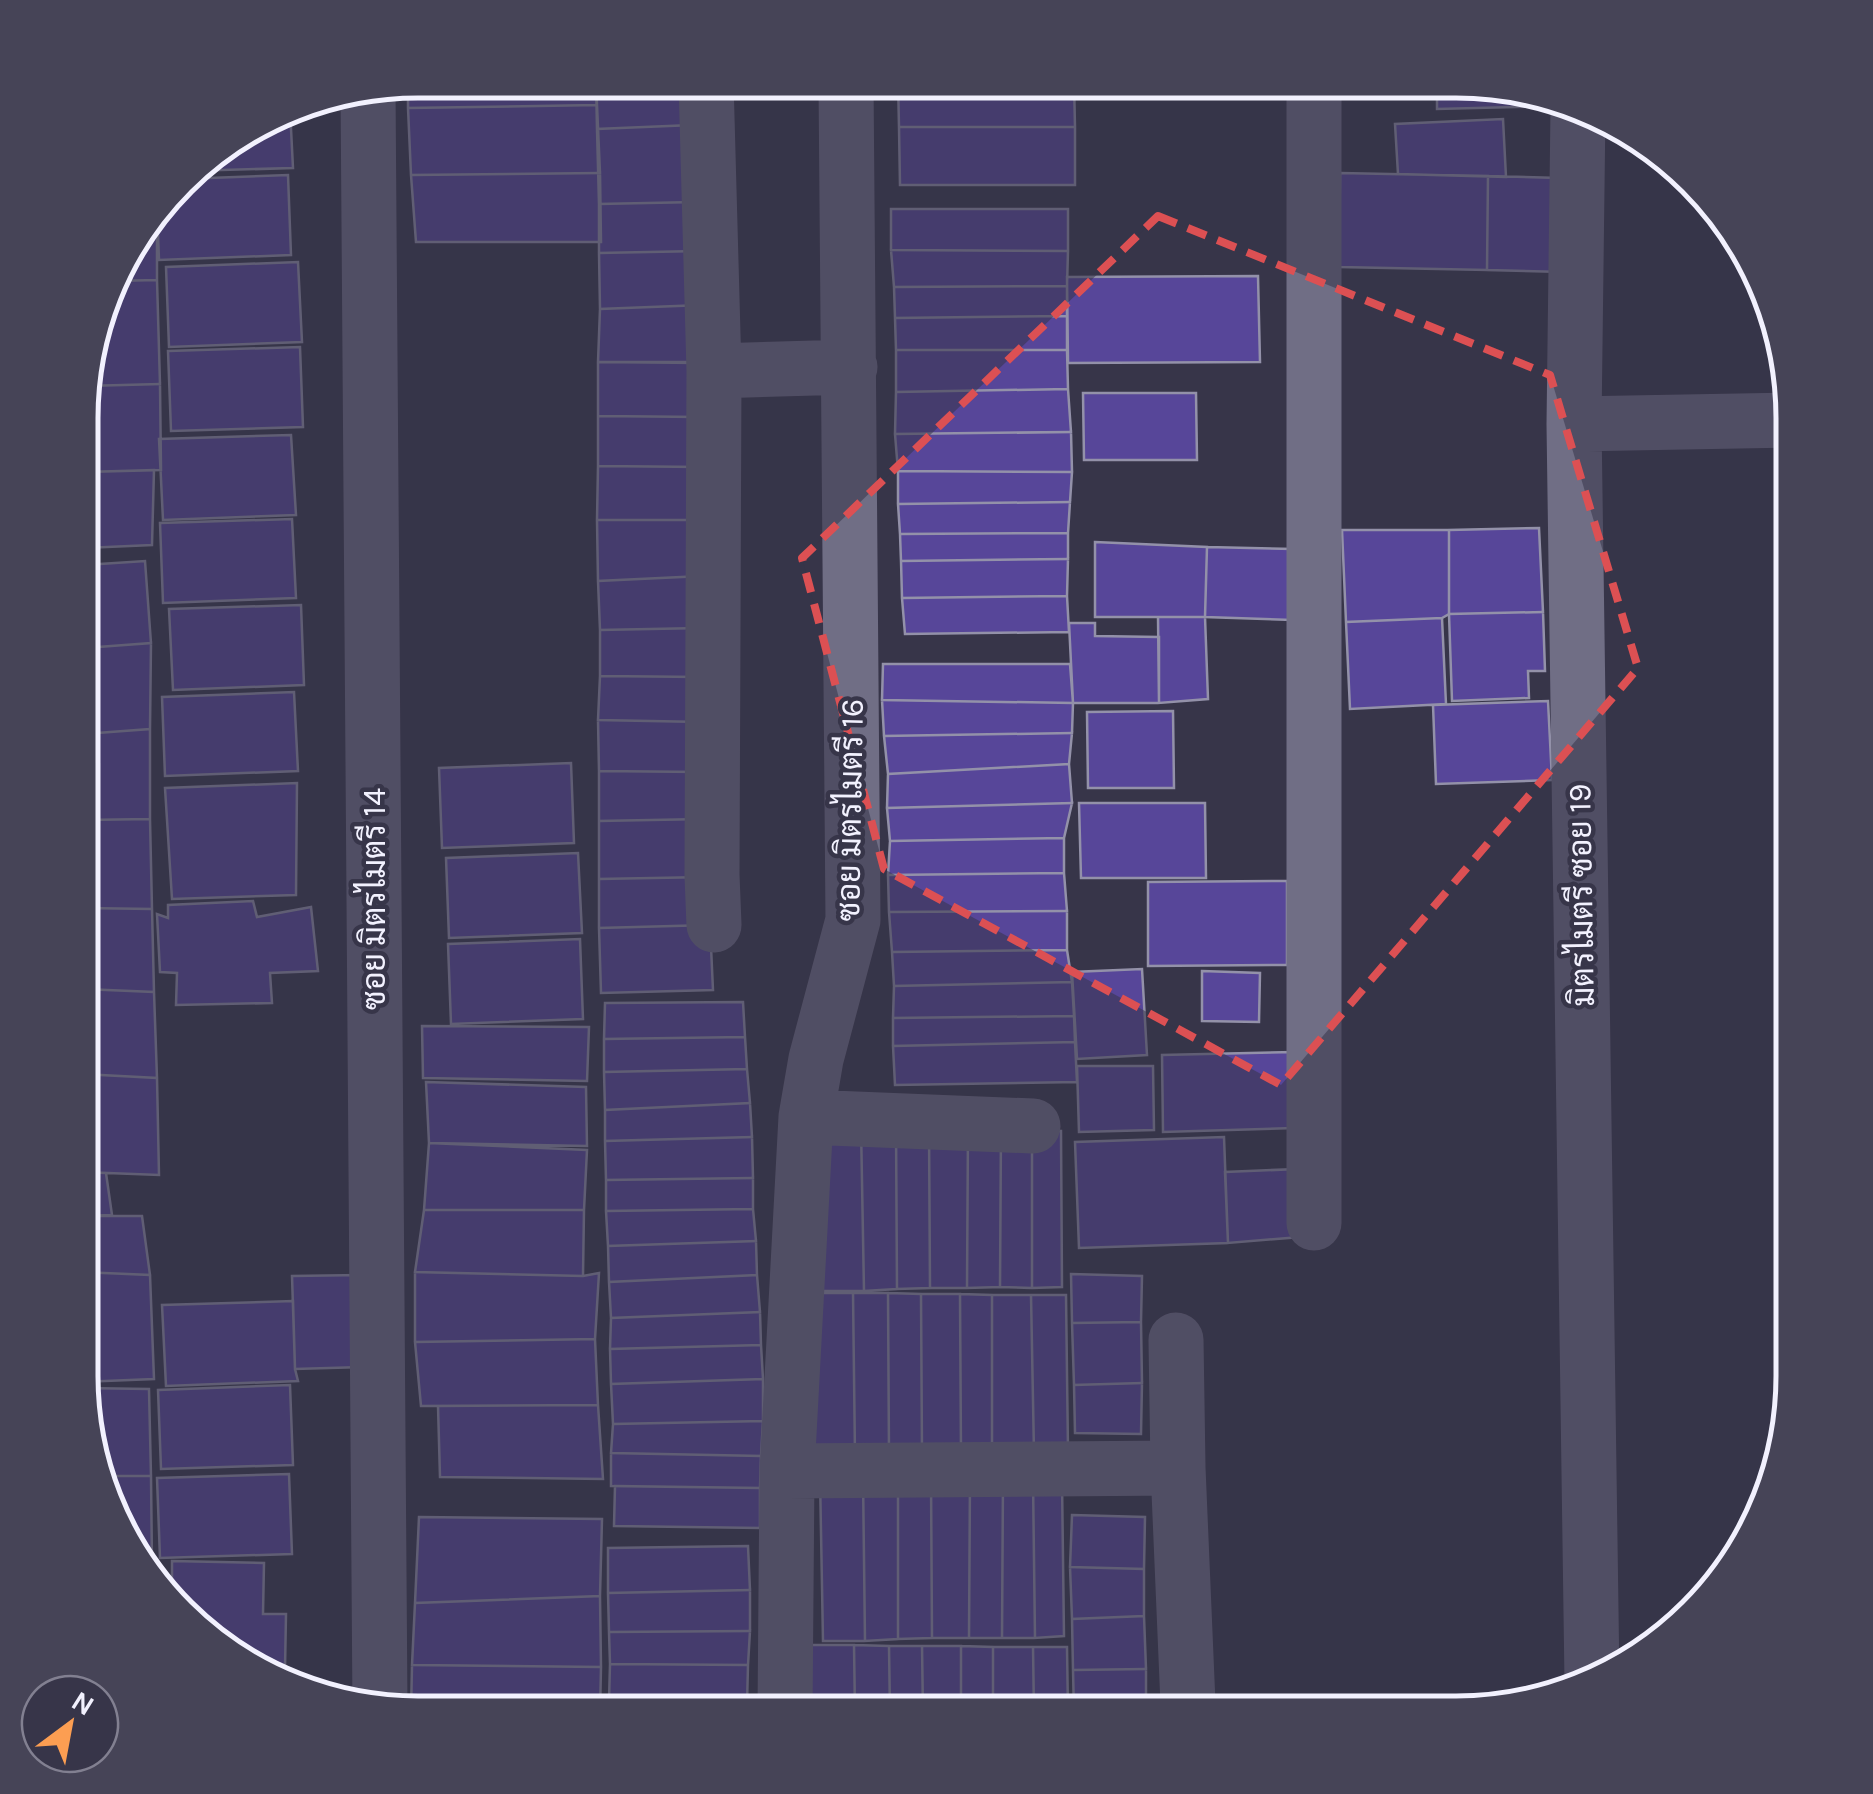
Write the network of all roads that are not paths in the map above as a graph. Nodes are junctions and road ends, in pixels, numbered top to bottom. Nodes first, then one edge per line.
1 (706, 98) edge
2 (846, 98) edge
3 (1314, 98) edge
4 (368, 102) edge
5 (1578, 122) edge
6 (850, 367) junction
7 (714, 371) junction
8 (1775, 420) edge
9 (1574, 424) junction
10 (714, 925) dead end
11 (806, 1117) junction
12 (1033, 1126) dead end
13 (1314, 1223) dead end
14 (1176, 1340) dead end
15 (1178, 1468) junction
16 (788, 1471) junction
17 (1592, 1665) edge
18 (380, 1694) edge
19 (786, 1696) edge
20 (1188, 1696) edge

1 - 7 street
2 - 6 street, ซอย มิตรไมตรี 16
3 - 13 street
4 - 18 street, ซอย มิตรไมตรี 14
5 - 9 street, มิตรไมตรี ซอย 19
6 - 7 street
6 - 11 street, ซอย มิตรไมตรี 16
7 - 10 street
8 - 9 street
9 - 17 street, มิตรไมตรี ซอย 19
11 - 12 street
11 - 16 street, ซอย มิตรไมตรี 16
14 - 15 street
15 - 16 street
15 - 20 street
16 - 19 street, ซอย มิตรไมตรี 16

